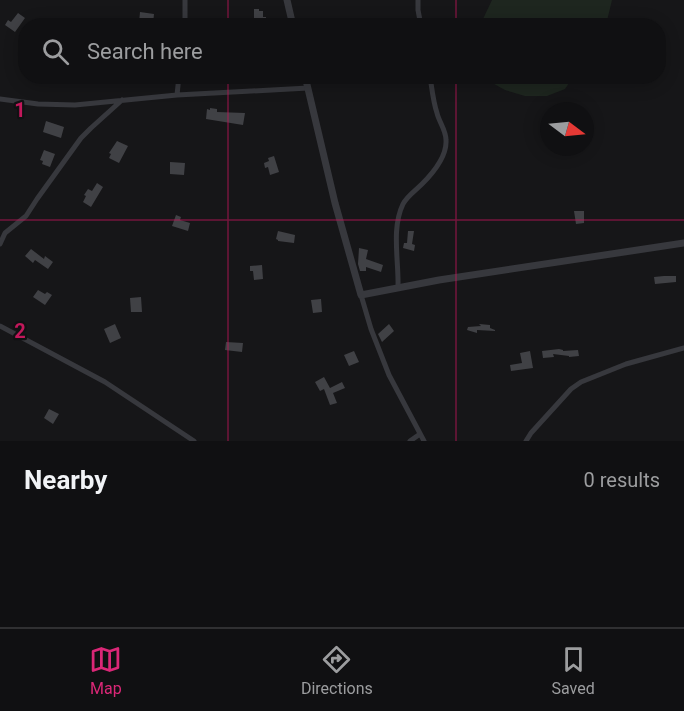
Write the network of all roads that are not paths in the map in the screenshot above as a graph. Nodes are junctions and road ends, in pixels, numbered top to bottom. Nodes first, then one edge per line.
1 (185, 0) edge
2 (287, 0) edge
3 (418, 0) edge
4 (185, 18) edge
5 (291, 18) edge
6 (420, 18) edge
7 (178, 84) edge
8 (307, 84) edge
9 (431, 84) edge
10 (308, 88) junction
11 (177, 96) junction
12 (0, 99) edge
13 (122, 100) junction
14 (684, 243) edge
15 (0, 244) edge
16 (398, 288) junction
17 (361, 295) junction
18 (0, 326) edge
19 (684, 348) edge
20 (420, 434) junction
21 (194, 441) edge
22 (410, 441) edge
23 (424, 441) edge
24 (526, 441) edge

1 - 4 street
2 - 5 street
3 - 6 street
7 - 11 street
8 - 10 street
9 - 16 street
10 - 11 street
10 - 17 street
11 - 13 street
12 - 13 street
13 - 15 street
14 - 16 street
16 - 17 street
17 - 20 street
18 - 21 street
19 - 24 street
20 - 22 street
20 - 23 street

